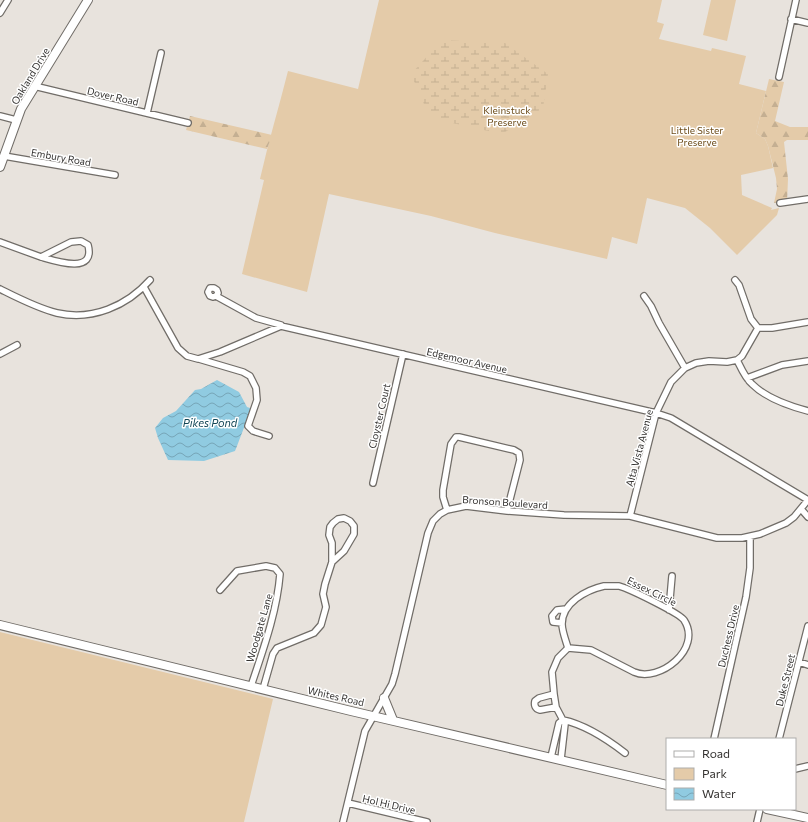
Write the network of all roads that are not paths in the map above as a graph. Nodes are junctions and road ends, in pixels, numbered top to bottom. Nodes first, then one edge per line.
1 (8, 0) edge
2 (88, 0) edge
3 (796, 0) edge
4 (2, 6) edge
5 (0, 13) edge
6 (791, 19) junction
7 (808, 23) edge
8 (161, 53) dead end
9 (779, 77) dead end
10 (34, 86) junction
11 (148, 113) junction
12 (0, 116) edge
13 (16, 120) junction
14 (188, 123) dead end
15 (4, 156) junction
16 (0, 167) edge
17 (115, 175) dead end
18 (808, 199) edge
19 (780, 203) dead end
20 (0, 242) edge
21 (41, 257) junction
22 (150, 280) dead end
23 (735, 280) dead end
24 (144, 287) junction
25 (0, 289) edge
26 (216, 296) dead end
27 (644, 296) dead end
28 (808, 322) edge
29 (281, 326) junction
30 (758, 328) junction
31 (17, 345) dead end
32 (0, 354) edge
33 (403, 354) junction
34 (198, 359) junction
35 (737, 360) junction
36 (808, 361) edge
37 (685, 368) junction
38 (747, 378) junction
39 (808, 411) edge
40 (656, 413) junction
41 (269, 436) dead end
42 (373, 483) dead end
43 (808, 500) edge
44 (801, 509) junction
45 (447, 510) junction
46 (507, 511) junction
47 (630, 516) junction
48 (808, 516) edge
49 (750, 537) junction
50 (332, 562) junction
51 (672, 576) dead end
52 (220, 590) dead end
53 (566, 609) junction
54 (669, 610) junction
55 (562, 623) junction
56 (0, 625) edge
57 (808, 626) edge
58 (568, 648) junction
59 (799, 662) junction
60 (808, 665) edge
61 (251, 686) junction
62 (263, 689) junction
63 (554, 694) junction
64 (384, 698) junction
65 (556, 707) junction
66 (374, 716) junction
67 (393, 720) junction
68 (563, 720) junction
69 (714, 738) edge
70 (779, 738) edge
71 (625, 754) dead end
72 (551, 757) junction
73 (561, 760) junction
74 (808, 766) edge
75 (796, 769) edge
76 (666, 785) edge
77 (348, 803) junction
78 (760, 810) edge
79 (772, 810) edge
80 (808, 818) edge
81 (343, 822) edge
82 (427, 822) edge
83 (757, 822) edge

1 - 4 street
2 - 10 street, Oakland Drive
3 - 6 street
4 - 5 street
6 - 7 street
6 - 9 street
8 - 11 street
10 - 11 street, Dover Road
10 - 13 street, Oakland Drive
11 - 14 street, Dover Road
12 - 13 street
13 - 15 street, Oakland Drive
15 - 16 street, Oakland Drive
15 - 17 street, Embury Road
18 - 19 street
20 - 21 street
21 - 21 street
22 - 24 street
23 - 30 street
24 - 25 street
24 - 34 street
26 - 29 street, Edgemoor Avenue
27 - 37 street
28 - 30 street
29 - 33 street, Edgemoor Avenue
29 - 34 street
30 - 35 street
31 - 32 street
33 - 40 street, Edgemoor Avenue
33 - 42 street, Cloyster Court
34 - 41 street
35 - 37 street
35 - 38 street
36 - 38 street
37 - 40 street, Alta Vista Avenue
38 - 39 street
40 - 43 street, Edgemoor Avenue
40 - 47 street, Alta Vista Avenue
43 - 44 street, Bronson Boulevard
44 - 48 street
44 - 49 street, Bronson Boulevard
45 - 46 street, Bronson Boulevard
45 - 46 street
45 - 64 street
46 - 47 street, Bronson Boulevard
47 - 49 street, Bronson Boulevard
49 - 69 street, Duchess Drive
50 - 50 street, Woodgate Lane
50 - 62 street, Woodgate Lane
51 - 54 street
52 - 61 street, Woodgate Lane
53 - 54 street, Essex Circle
53 - 55 street
53 - 55 street, Essex Circle
54 - 58 street, Essex Circle
55 - 58 street
56 - 61 street, Whites Road
57 - 59 street, Duke Street
58 - 63 street
59 - 60 street
59 - 70 street, Duke Street
61 - 62 street, Whites Road
62 - 66 street, Whites Road
63 - 65 street
63 - 65 street
64 - 66 street
64 - 67 street
65 - 68 street
66 - 67 street, Whites Road
66 - 77 street
67 - 72 street, Whites Road
68 - 71 street
68 - 72 street
68 - 73 street
72 - 73 street, Whites Road
73 - 76 street, Whites Road
74 - 75 street
77 - 81 street
77 - 82 street, Hol Hi Drive
78 - 83 street
79 - 80 street

